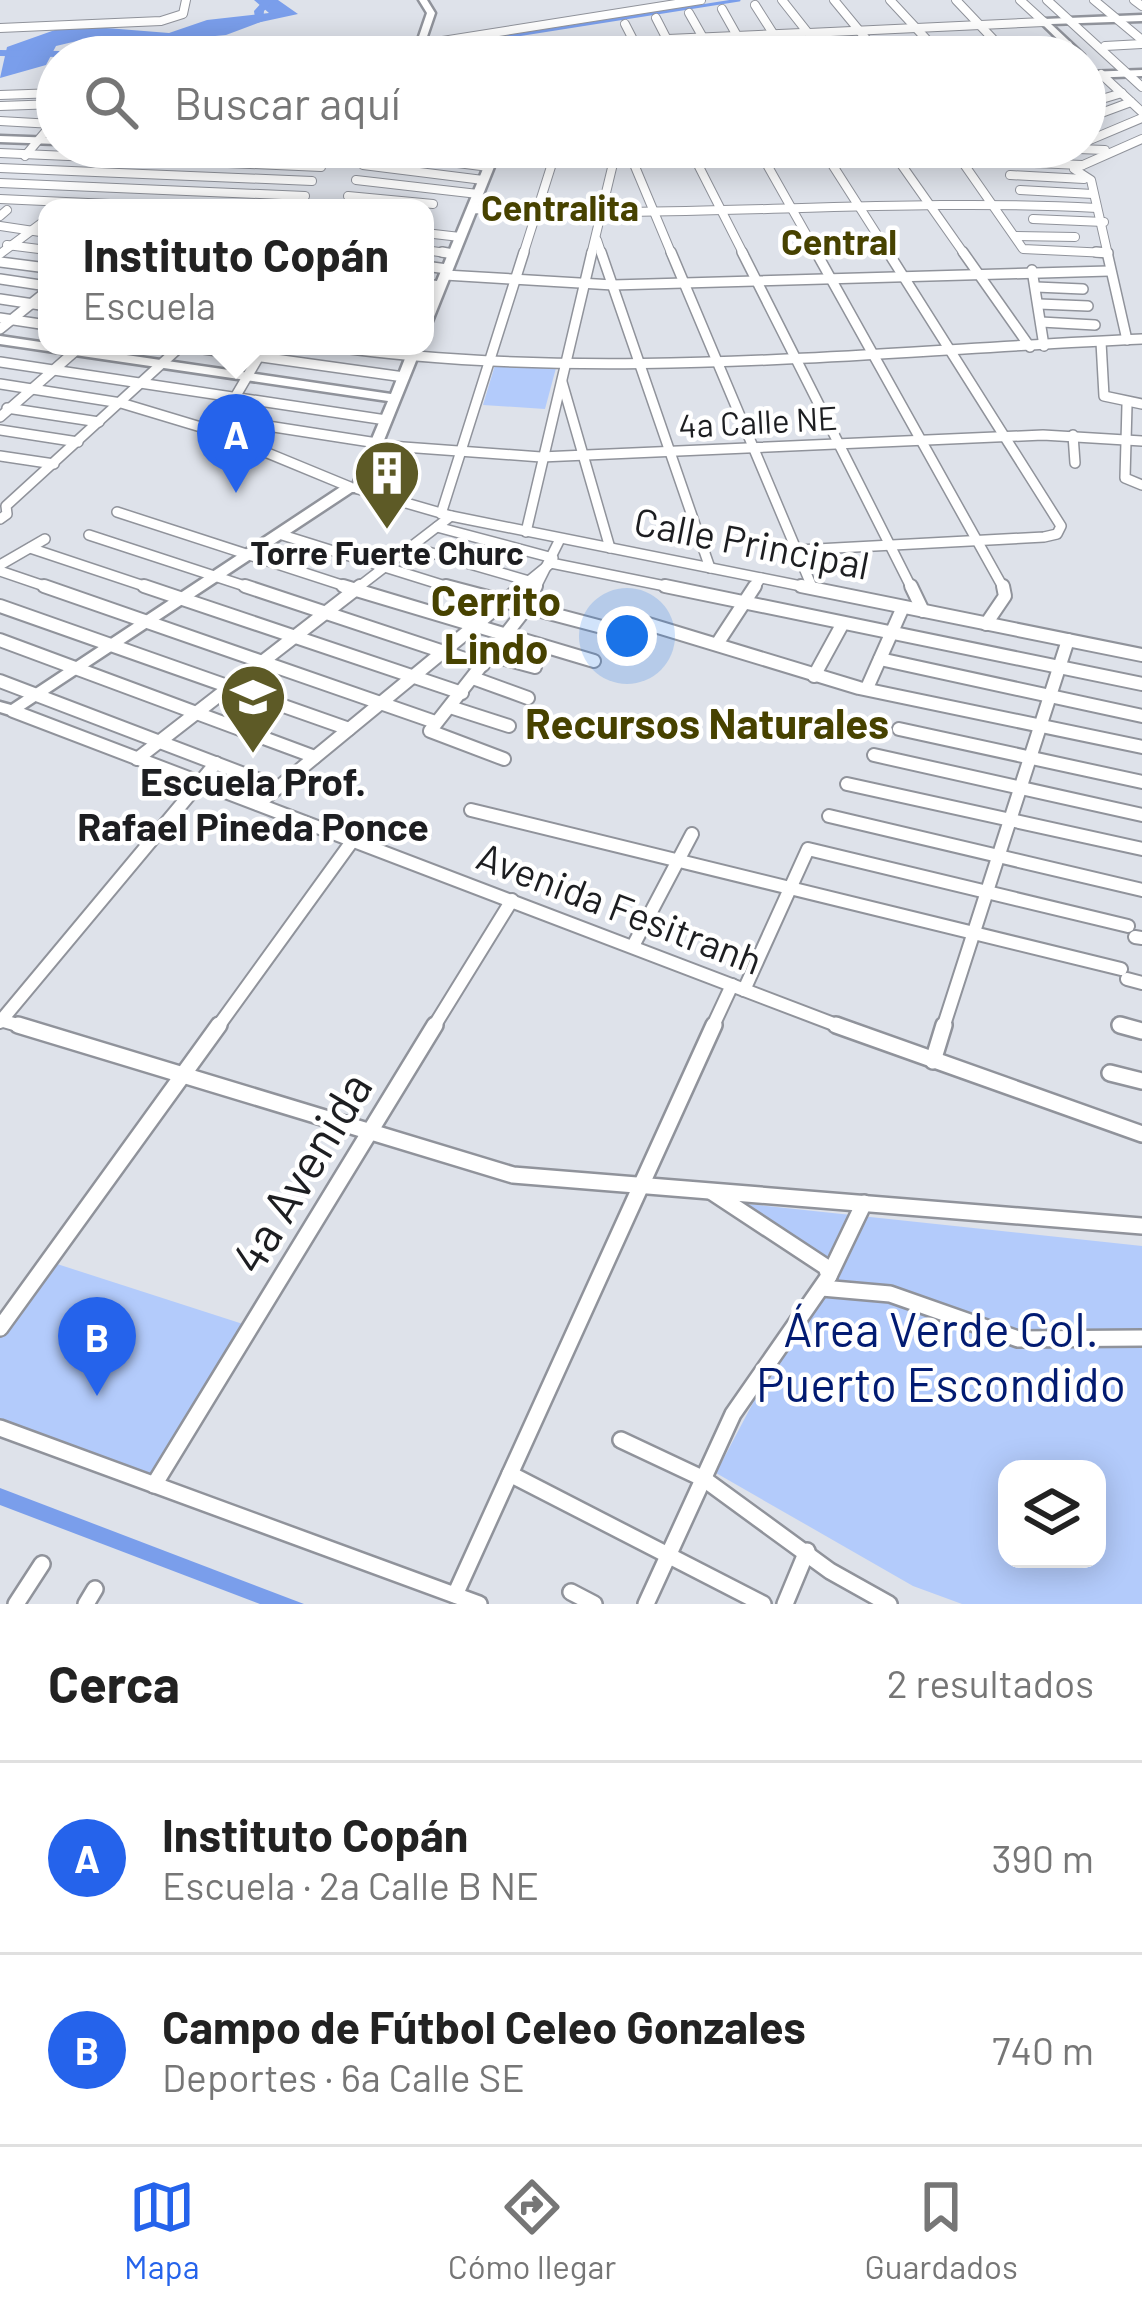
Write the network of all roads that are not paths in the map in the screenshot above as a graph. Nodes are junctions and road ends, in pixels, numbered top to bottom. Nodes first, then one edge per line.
1 (186, 0) edge
2 (423, 0) edge
3 (701, 0) edge
4 (782, 0) edge
5 (833, 0) edge
6 (890, 0) edge
7 (956, 0) edge
8 (1020, 0) edge
9 (1049, 0) edge
10 (1094, 0) edge
11 (1134, 0) edge
12 (755, 5) dead end
13 (1142, 6) edge
14 (722, 9) dead end
15 (689, 14) dead end
16 (656, 18) dead end
17 (1142, 18) edge
18 (1117, 19) junction
19 (1076, 21) junction
20 (1044, 22) junction
21 (625, 24) dead end
22 (981, 25) junction
23 (0, 28) edge
24 (916, 28) junction
25 (860, 30) junction
26 (806, 33) junction
27 (774, 35) junction
28 (423, 36) edge
29 (505, 36) edge
30 (631, 36) edge
31 (666, 36) edge
32 (702, 36) edge
33 (737, 36) joint
34 (809, 36) edge
35 (864, 36) edge
36 (923, 36) edge
37 (991, 36) edge
38 (1059, 36) edge
39 (1091, 36) edge
40 (1093, 36) edge
41 (1142, 42) edge
42 (1106, 46) edge
43 (1106, 47) edge
44 (1106, 49) edge
45 (1106, 74) edge
46 (1138, 77) edge
47 (1106, 79) edge
48 (1122, 93) junction
49 (36, 94) edge
50 (0, 95) edge
51 (1106, 98) edge
52 (1131, 102) junction
53 (0, 106) edge
54 (1106, 111) edge
55 (36, 112) edge
56 (1142, 115) edge
57 (36, 118) edge
58 (0, 121) edge
59 (1106, 132) edge
60 (0, 137) edge
61 (36, 139) edge
62 (1142, 140) edge
63 (36, 142) edge
64 (1106, 151) edge
65 (1112, 151) junction
66 (0, 153) edge
67 (26, 154) junction
68 (36, 154) edge
69 (1106, 154) edge
70 (0, 168) edge
71 (166, 168) edge
72 (320, 168) edge
73 (362, 168) edge
74 (428, 168) edge
75 (488, 168) edge
76 (551, 168) edge
77 (612, 168) edge
78 (635, 168) edge
79 (699, 168) edge
80 (767, 168) edge
81 (835, 168) edge
82 (902, 168) edge
83 (968, 168) edge
84 (1080, 168) edge
85 (14, 169) junction
86 (161, 175) junction
87 (1010, 176) dead end
88 (356, 180) junction
89 (483, 180) junction
90 (1091, 180) junction
91 (312, 182) junction
92 (0, 183) edge
93 (152, 190) junction
94 (1020, 190) dead end
95 (478, 194) junction
96 (1093, 194) junction
97 (305, 196) junction
98 (348, 196) junction
99 (0, 199) edge
100 (146, 199) edge
101 (303, 199) edge
102 (347, 199) edge
103 (401, 199) edge
104 (38, 201) edge
105 (996, 204) junction
106 (927, 207) junction
107 (861, 208) junction
108 (1097, 208) junction
109 (472, 209) junction
110 (790, 211) junction
111 (538, 213) junction
112 (722, 214) junction
113 (601, 216) junction
114 (653, 216) junction
115 (1033, 220) dead end
116 (1104, 222) junction
117 (0, 226) edge
118 (38, 226) edge
119 (32, 230) junction
120 (38, 231) edge
121 (434, 234) edge
122 (1015, 236) junction
123 (460, 237) junction
124 (1075, 237) dead end
125 (596, 238) junction
126 (6, 245) edge
127 (38, 249) edge
128 (434, 251) edge
129 (1108, 253) junction
130 (453, 254) junction
131 (0, 258) edge
132 (38, 266) edge
133 (1032, 270) junction
134 (434, 271) edge
135 (976, 271) junction
136 (1109, 271) junction
137 (904, 274) junction
138 (444, 277) junction
139 (832, 278) junction
140 (516, 279) junction
141 (0, 280) edge
142 (758, 280) junction
143 (434, 281) edge
144 (682, 283) junction
145 (584, 284) junction
146 (613, 285) junction
147 (38, 287) edge
148 (1036, 287) junction
149 (1083, 290) dead end
150 (434, 294) edge
151 (38, 298) edge
152 (0, 299) edge
153 (32, 304) junction
154 (1039, 304) junction
155 (38, 305) edge
156 (1088, 306) dead end
157 (6, 319) edge
158 (1041, 322) junction
159 (38, 324) edge
160 (1095, 325) dead end
161 (0, 329) edge
162 (1142, 339) edge
163 (0, 340) edge
164 (1127, 340) junction
165 (1101, 342) junction
166 (38, 344) edge
167 (1044, 346) junction
168 (1030, 347) junction
169 (952, 350) junction
170 (875, 354) junction
171 (70, 355) edge
172 (111, 355) edge
173 (172, 355) edge
174 (260, 355) edge
175 (285, 355) edge
176 (413, 355) edge
177 (434, 355) edge
178 (796, 357) junction
179 (716, 360) junction
180 (0, 362) edge
181 (490, 362) junction
182 (636, 363) junction
183 (162, 364) junction
184 (562, 365) junction
185 (53, 370) junction
186 (404, 376) junction
187 (249, 377) junction
188 (561, 378) junction
189 (142, 383) junction
190 (0, 384) edge
191 (31, 389) junction
192 (237, 398) junction
193 (395, 398) junction
194 (121, 403) junction
195 (1142, 404) edge
196 (1127, 405) junction
197 (3, 411) edge
198 (223, 419) junction
199 (1126, 419) junction
200 (386, 420) junction
201 (1142, 421) edge
202 (99, 422) junction
203 (0, 430) edge
204 (214, 431) junction
205 (1073, 435) junction
206 (1006, 436) junction
207 (1126, 439) junction
208 (924, 440) junction
209 (1142, 441) edge
210 (78, 442) junction
211 (377, 444) junction
212 (839, 444) junction
213 (755, 448) junction
214 (465, 451) junction
215 (671, 452) junction
216 (584, 455) junction
217 (0, 457) edge
218 (542, 457) junction
219 (1075, 463) dead end
220 (54, 464) junction
221 (1142, 484) edge
222 (354, 488) junction
223 (3, 504) edge
224 (117, 512) dead end
225 (0, 519) edge
226 (443, 519) junction
227 (526, 532) junction
228 (279, 534) junction
229 (89, 535) dead end
230 (45, 539) dead end
231 (560, 539) junction
232 (982, 543) junction
233 (411, 547) junction
234 (890, 547) junction
235 (30, 548) junction
236 (610, 548) junction
237 (798, 550) junction
238 (245, 557) junction
239 (552, 560) junction
240 (0, 568) edge
241 (384, 568) junction
242 (710, 568) junction
243 (215, 577) junction
244 (761, 578) junction
245 (529, 581) junction
246 (812, 587) junction
247 (355, 591) junction
248 (182, 599) junction
249 (744, 603) junction
250 (501, 604) junction
251 (0, 606) edge
252 (903, 607) junction
253 (524, 611) junction
254 (923, 611) junction
255 (326, 613) junction
256 (626, 617) dead end
257 (147, 622) junction
258 (843, 623) junction
259 (986, 624) junction
260 (473, 627) junction
261 (617, 631) dead end
262 (891, 633) junction
263 (504, 637) junction
264 (294, 638) junction
265 (0, 640) edge
266 (1068, 640) junction
267 (717, 644) junction
268 (111, 646) junction
269 (442, 652) junction
270 (1142, 655) edge
271 (880, 659) junction
272 (487, 660) junction
273 (263, 661) junction
274 (593, 661) dead end
275 (535, 667) dead end
276 (1059, 668) junction
277 (77, 669) junction
278 (413, 676) junction
279 (814, 676) junction
280 (473, 678) junction
281 (0, 681) edge
282 (1142, 684) edge
283 (230, 687) junction
284 (867, 688) junction
285 (462, 693) junction
286 (37, 695) junction
287 (1050, 696) junction
288 (528, 698) dead end
289 (381, 702) junction
290 (450, 707) junction
291 (7, 709) edge
292 (196, 713) junction
293 (1142, 716) edge
294 (1041, 724) junction
295 (509, 726) dead end
296 (433, 728) junction
297 (349, 729) junction
298 (899, 729) dead end
299 (159, 742) junction
300 (1142, 747) edge
301 (874, 755) dead end
302 (315, 757) junction
303 (1030, 758) junction
304 (137, 759) junction
305 (503, 760) dead end
306 (216, 764) junction
307 (200, 782) junction
308 (1142, 782) edge
309 (847, 784) dead end
310 (278, 787) junction
311 (1021, 787) junction
312 (258, 804) junction
313 (471, 810) dead end
314 (1142, 815) edge
315 (829, 816) dead end
316 (1010, 820) junction
317 (692, 834) dead end
318 (353, 840) junction
319 (1142, 849) edge
320 (999, 855) junction
321 (678, 860) junction
322 (791, 887) junction
323 (1142, 890) edge
324 (987, 892) junction
325 (512, 900) junction
326 (974, 932) junction
327 (1135, 934) edge
328 (633, 946) junction
329 (1130, 977) edge
330 (738, 988) junction
331 (0, 1021) edge
332 (1119, 1025) dead end
333 (1142, 1031) edge
334 (933, 1061) junction
335 (1110, 1073) dead end
336 (183, 1076) junction
337 (1142, 1082) edge
338 (369, 1134) junction
339 (1142, 1134) edge
340 (640, 1186) junction
341 (711, 1192) junction
342 (864, 1203) junction
343 (1142, 1226) edge
344 (826, 1282) junction
345 (0, 1328) edge
346 (1142, 1338) edge
347 (0, 1428) edge
348 (621, 1440) dead end
349 (510, 1474) junction
350 (704, 1479) junction
351 (154, 1484) junction
352 (807, 1551) junction
353 (668, 1553) junction
354 (41, 1564) dead end
355 (571, 1592) dead end
356 (454, 1595) junction
357 (16, 1604) edge
358 (479, 1604) edge
359 (594, 1604) edge
360 (646, 1604) edge
361 (763, 1604) edge
362 (785, 1604) edge
363 (889, 1604) edge

1 - 23 street
2 - 28 street
3 - 29 street
4 - 26 street
5 - 25 street
6 - 24 street
7 - 22 street
8 - 20 street
9 - 19 street
9 - 39 street
10 - 18 street
11 - 13 street
12 - 27 street
14 - 33 street
15 - 32 street
16 - 31 street
17 - 18 street
18 - 19 street
18 - 41 street
19 - 20 street
19 - 40 street
20 - 22 street
20 - 38 street
21 - 30 street
22 - 24 street
22 - 37 street
24 - 25 street
24 - 36 street
25 - 26 street
25 - 35 street
26 - 27 street
26 - 34 street
27 - 33 street
41 - 42 street
43 - 46 street
44 - 46 street
45 - 46 street
47 - 48 street
48 - 51 street
48 - 52 street
49 - 50 street
52 - 54 street
52 - 56 street
53 - 55 street
56 - 59 street
57 - 58 street
60 - 61 street
62 - 65 street
63 - 67 street
64 - 65 street
65 - 69 street
66 - 67 street
67 - 68 street
67 - 85 street
70 - 85 street
71 - 86 street
72 - 91 street
73 - 88 street
74 - 89 street
75 - 89 street
76 - 111 street
77 - 113 street
78 - 114 street
79 - 112 street
80 - 110 street
81 - 107 street
82 - 106 street
83 - 105 street
84 - 90 street
85 - 86 street
85 - 92 street
86 - 91 street
86 - 93 street
87 - 90 street
88 - 95 street
88 - 98 street
89 - 95 street
90 - 96 street
91 - 97 street
92 - 93 street
93 - 97 street
93 - 100 street
94 - 96 street
95 - 109 street
96 - 108 street
97 - 101 street
98 - 102 street
98 - 103 street
99 - 104 street
105 - 106 street
105 - 108 street
105 - 122 street
106 - 107 street
106 - 135 street
107 - 110 street
107 - 137 street
108 - 116 street
109 - 111 street
109 - 123 street
110 - 112 street
110 - 139 street
111 - 113 street
111 - 140 street
112 - 114 street
112 - 142 street
113 - 114 street
113 - 125 street
114 - 144 street
115 - 116 street
116 - 129 street
117 - 119 street
118 - 119 street
119 - 120 street
119 - 126 street
121 - 123 street
122 - 124 street
122 - 129 street
123 - 130 street
125 - 145 street
125 - 146 street
126 - 127 street
126 - 131 street
128 - 130 street
129 - 136 street
130 - 138 street
131 - 132 street
133 - 135 street
133 - 136 street
133 - 148 street
134 - 138 street
135 - 137 street
135 - 168 street
136 - 164 street
137 - 139 street
137 - 169 street
138 - 140 street
138 - 143 street
138 - 150 street
139 - 142 street
139 - 170 street
140 - 145 street
140 - 181 street
141 - 147 street
142 - 144 street
142 - 178 street
144 - 146 street
144 - 179 street
145 - 146 street
145 - 184 street
146 - 182 street
148 - 149 street
148 - 154 street
151 - 153 street
152 - 153 street
153 - 155 street
153 - 157 street
154 - 156 street
154 - 158 street
157 - 159 street
157 - 161 street
158 - 160 street
158 - 167 street
162 - 164 street
163 - 166 street
164 - 165 street
165 - 167 street
165 - 196 street
167 - 168 street
168 - 169 street
169 - 170 street
169 - 206 street
170 - 178 street
170 - 208 street
171 - 185 street
172 - 183 street
173 - 183 street
174 - 187 street
175 - 186 street
176 - 186 street
177 - 181 street
178 - 179 street
178 - 212 street
179 - 182 street
179 - 213 street
180 - 185 street
181 - 184 street
181 - 214 street
182 - 184 street
182 - 215 street
183 - 187 street
183 - 189 street
184 - 188 street
185 - 189 street
185 - 191 street
186 - 193 street
187 - 192 street
187 - 193 street
188 - 216 street
188 - 218 street
189 - 192 street
189 - 194 street
190 - 191 street, Calle Principal
191 - 194 street, Calle Principal
191 - 197 street
192 - 198 street
192 - 200 street
193 - 200 street
194 - 202 street
194 - 204 street, Calle Principal
195 - 196 street
196 - 199 street
197 - 202 street
198 - 204 street
198 - 211 street, 4a Calle NE
199 - 201 street
199 - 207 street
200 - 211 street
202 - 210 street
203 - 210 street
204 - 222 street, Calle Principal
205 - 206 street, 4a Calle NE
205 - 207 street, 4a Calle NE
205 - 219 street
206 - 208 street, 4a Calle NE
206 - 232 street
207 - 209 street, 4a Calle NE
207 - 221 street
208 - 212 street, 4a Calle NE
208 - 232 street
210 - 220 street
211 - 214 street, 4a Calle NE
211 - 222 street
212 - 213 street, 4a Calle NE
212 - 234 street
213 - 215 street, 4a Calle NE
213 - 237 street
214 - 218 street, 4a Calle NE
214 - 226 street
215 - 216 street, 4a Calle NE
215 - 242 street
216 - 218 street, 4a Calle NE
216 - 236 street
217 - 220 street
218 - 227 street
220 - 223 street
222 - 226 street, Calle Principal
222 - 228 street
223 - 225 street
224 - 238 street
226 - 227 street, Calle Principal
226 - 233 street
226 - 239 street
227 - 231 street, Calle Principal
228 - 238 street
228 - 241 street
229 - 243 street
230 - 235 street
231 - 236 street, Calle Principal
231 - 239 street
232 - 234 street
232 - 259 street
233 - 241 street
233 - 245 street
234 - 237 street
234 - 254 street
235 - 240 street
235 - 248 street
236 - 242 street, Calle Principal
237 - 246 street
238 - 243 street
238 - 247 street
239 - 245 street
239 - 249 street
239 - 253 street
240 - 257 street
241 - 247 street
241 - 250 street
242 - 244 street, Calle Principal
243 - 248 street
243 - 255 street
244 - 246 street, Calle Principal
244 - 249 street
245 - 250 street
246 - 252 street, Calle Principal
247 - 255 street
247 - 260 street
248 - 257 street
248 - 264 street
249 - 258 street
249 - 267 street
250 - 253 street
250 - 260 street
251 - 268 street
252 - 254 street, Calle Principal
252 - 262 street
253 - 261 street
253 - 263 street
254 - 259 street, Calle Principal
255 - 264 street
255 - 269 street
256 - 267 street
257 - 268 street
257 - 273 street
258 - 262 street
258 - 279 street
259 - 266 street, Calle Principal
260 - 263 street
260 - 269 street
262 - 271 street
262 - 276 street
263 - 272 street
263 - 274 street
264 - 273 street
264 - 278 street
265 - 277 street
266 - 270 street, Calle Principal
266 - 276 street
267 - 279 street
268 - 277 street
268 - 283 street
269 - 272 street
269 - 278 street
271 - 284 street
271 - 287 street
272 - 275 street
272 - 280 street
273 - 283 street
273 - 289 street
276 - 282 street
276 - 287 street
277 - 286 street
277 - 292 street
278 - 285 street
278 - 289 street
279 - 284 street
280 - 285 street
280 - 288 street
281 - 286 street
283 - 292 street
283 - 297 street
284 - 294 street
285 - 290 street
286 - 291 street
286 - 299 street
287 - 293 street
287 - 294 street
289 - 296 street
289 - 297 street
290 - 295 street
290 - 296 street
291 - 304 street, Avenida Fesitranh
292 - 299 street
292 - 302 street
294 - 300 street
294 - 303 street
296 - 305 street
297 - 302 street
298 - 303 street
299 - 304 street
299 - 306 street
301 - 311 street
302 - 310 street
303 - 308 street
303 - 311 street
304 - 307 street, Avenida Fesitranh
306 - 307 street
306 - 310 street
307 - 312 street, Avenida Fesitranh
307 - 331 street
309 - 316 street
310 - 312 street
311 - 314 street
311 - 316 street
312 - 318 street, Avenida Fesitranh
313 - 321 street
315 - 320 street
316 - 319 street
316 - 320 street
317 - 321 street
318 - 325 street, Avenida Fesitranh
318 - 336 street
320 - 323 street
320 - 324 street
321 - 322 street
321 - 328 street
322 - 324 street
322 - 326 street
322 - 330 street
324 - 326 street
324 - 327 street
325 - 328 street, Avenida Fesitranh
325 - 338 street, 4a Avenida
326 - 329 street
326 - 334 street
328 - 330 street, Avenida Fesitranh
330 - 334 street, Avenida Fesitranh
330 - 340 street
331 - 336 street
332 - 333 street
334 - 339 street, Avenida Fesitranh
335 - 337 street
336 - 338 street
336 - 345 street
338 - 340 street
338 - 351 street, 4a Avenida
340 - 341 street
340 - 349 street
341 - 342 street
341 - 344 street
342 - 343 street
342 - 344 street
344 - 346 street
344 - 350 street
347 - 351 street
348 - 350 street
349 - 353 street
349 - 356 street
350 - 352 street
350 - 353 street
351 - 356 street
352 - 362 street
352 - 363 street
353 - 360 street
353 - 361 street
354 - 357 street
355 - 359 street
356 - 358 street

